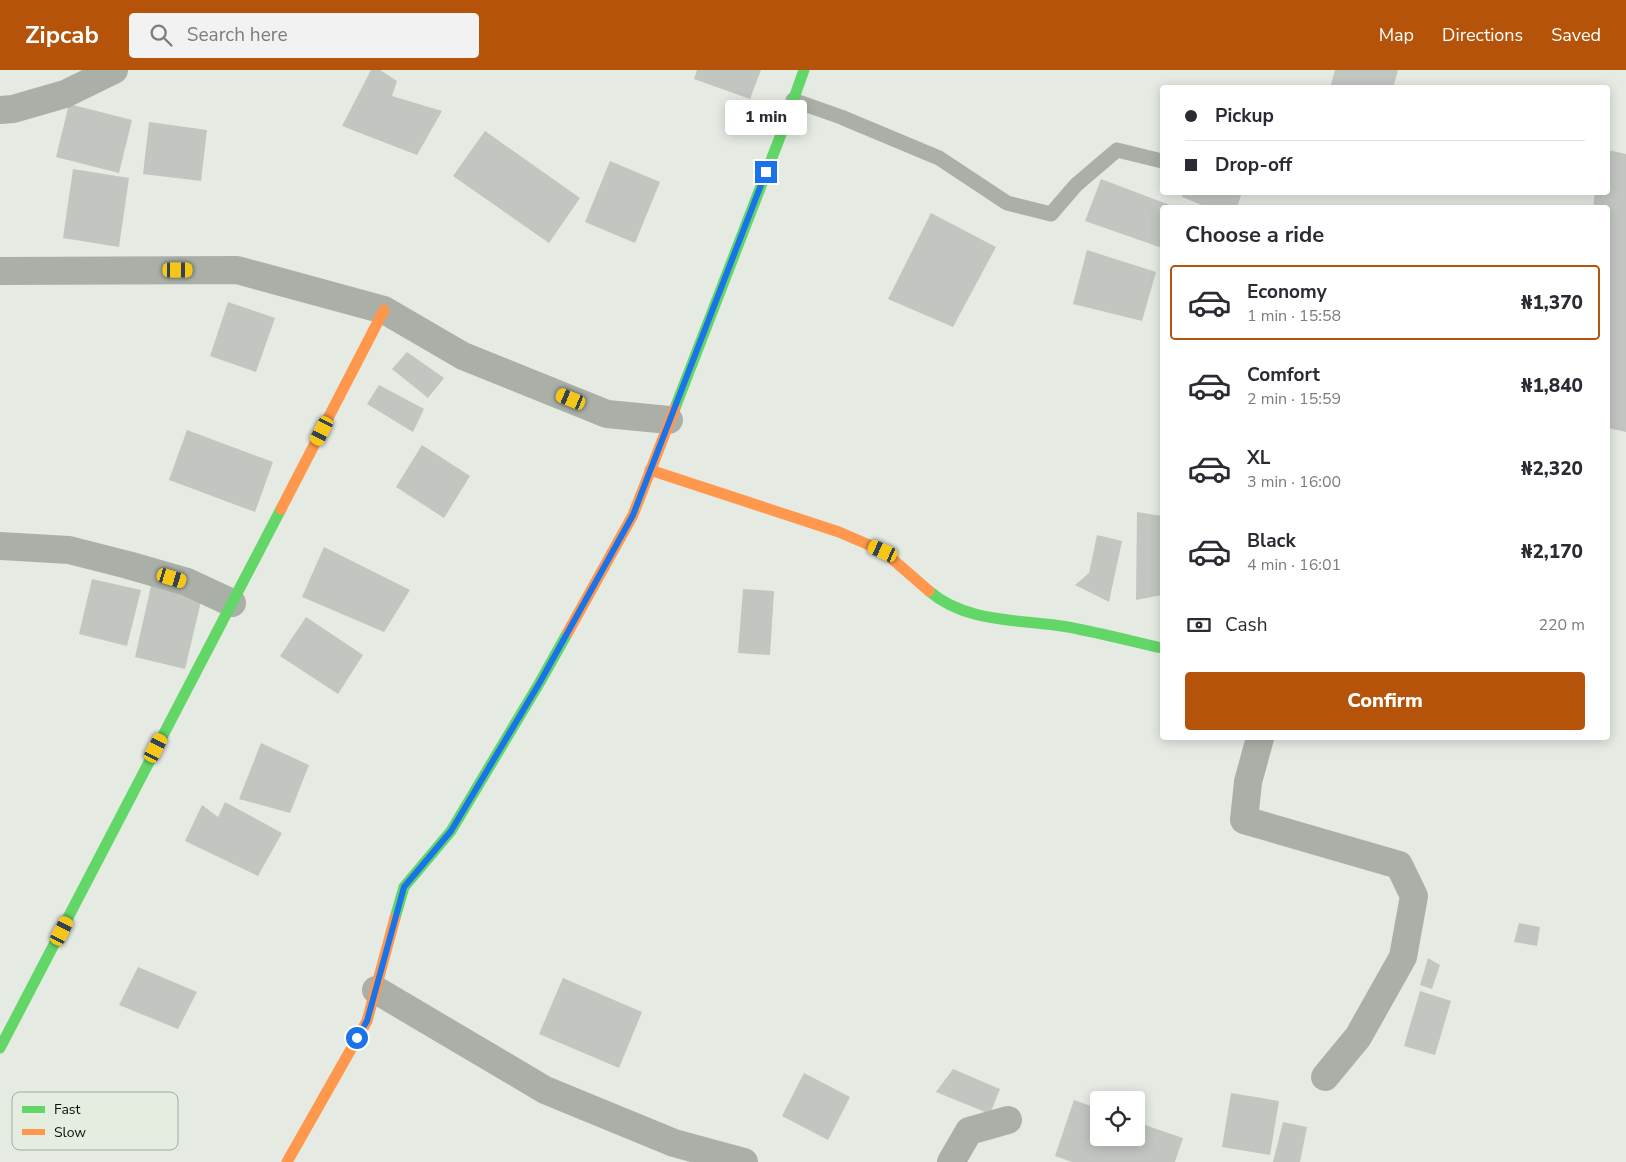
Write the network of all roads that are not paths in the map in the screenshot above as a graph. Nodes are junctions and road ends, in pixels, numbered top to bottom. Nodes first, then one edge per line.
1 (114, 70) edge
2 (804, 70) edge
3 (794, 100) junction
4 (0, 110) edge
5 (1160, 161) edge
6 (0, 271) edge
7 (384, 310) junction
8 (669, 420) junction
9 (650, 470) junction
10 (0, 546) edge
11 (232, 603) junction
12 (1160, 648) edge
13 (1259, 740) edge
14 (376, 990) junction
15 (0, 1048) edge
16 (1325, 1077) dead end
17 (1008, 1120) dead end
18 (287, 1162) edge
19 (744, 1162) edge
20 (950, 1162) edge

1 - 4 street
2 - 3 street
3 - 5 lane
3 - 8 street
6 - 7 street
7 - 8 street
7 - 11 street
8 - 9 street
9 - 12 street
9 - 14 street
10 - 11 street
11 - 15 street
13 - 16 street
14 - 18 street
14 - 19 street
17 - 20 street

